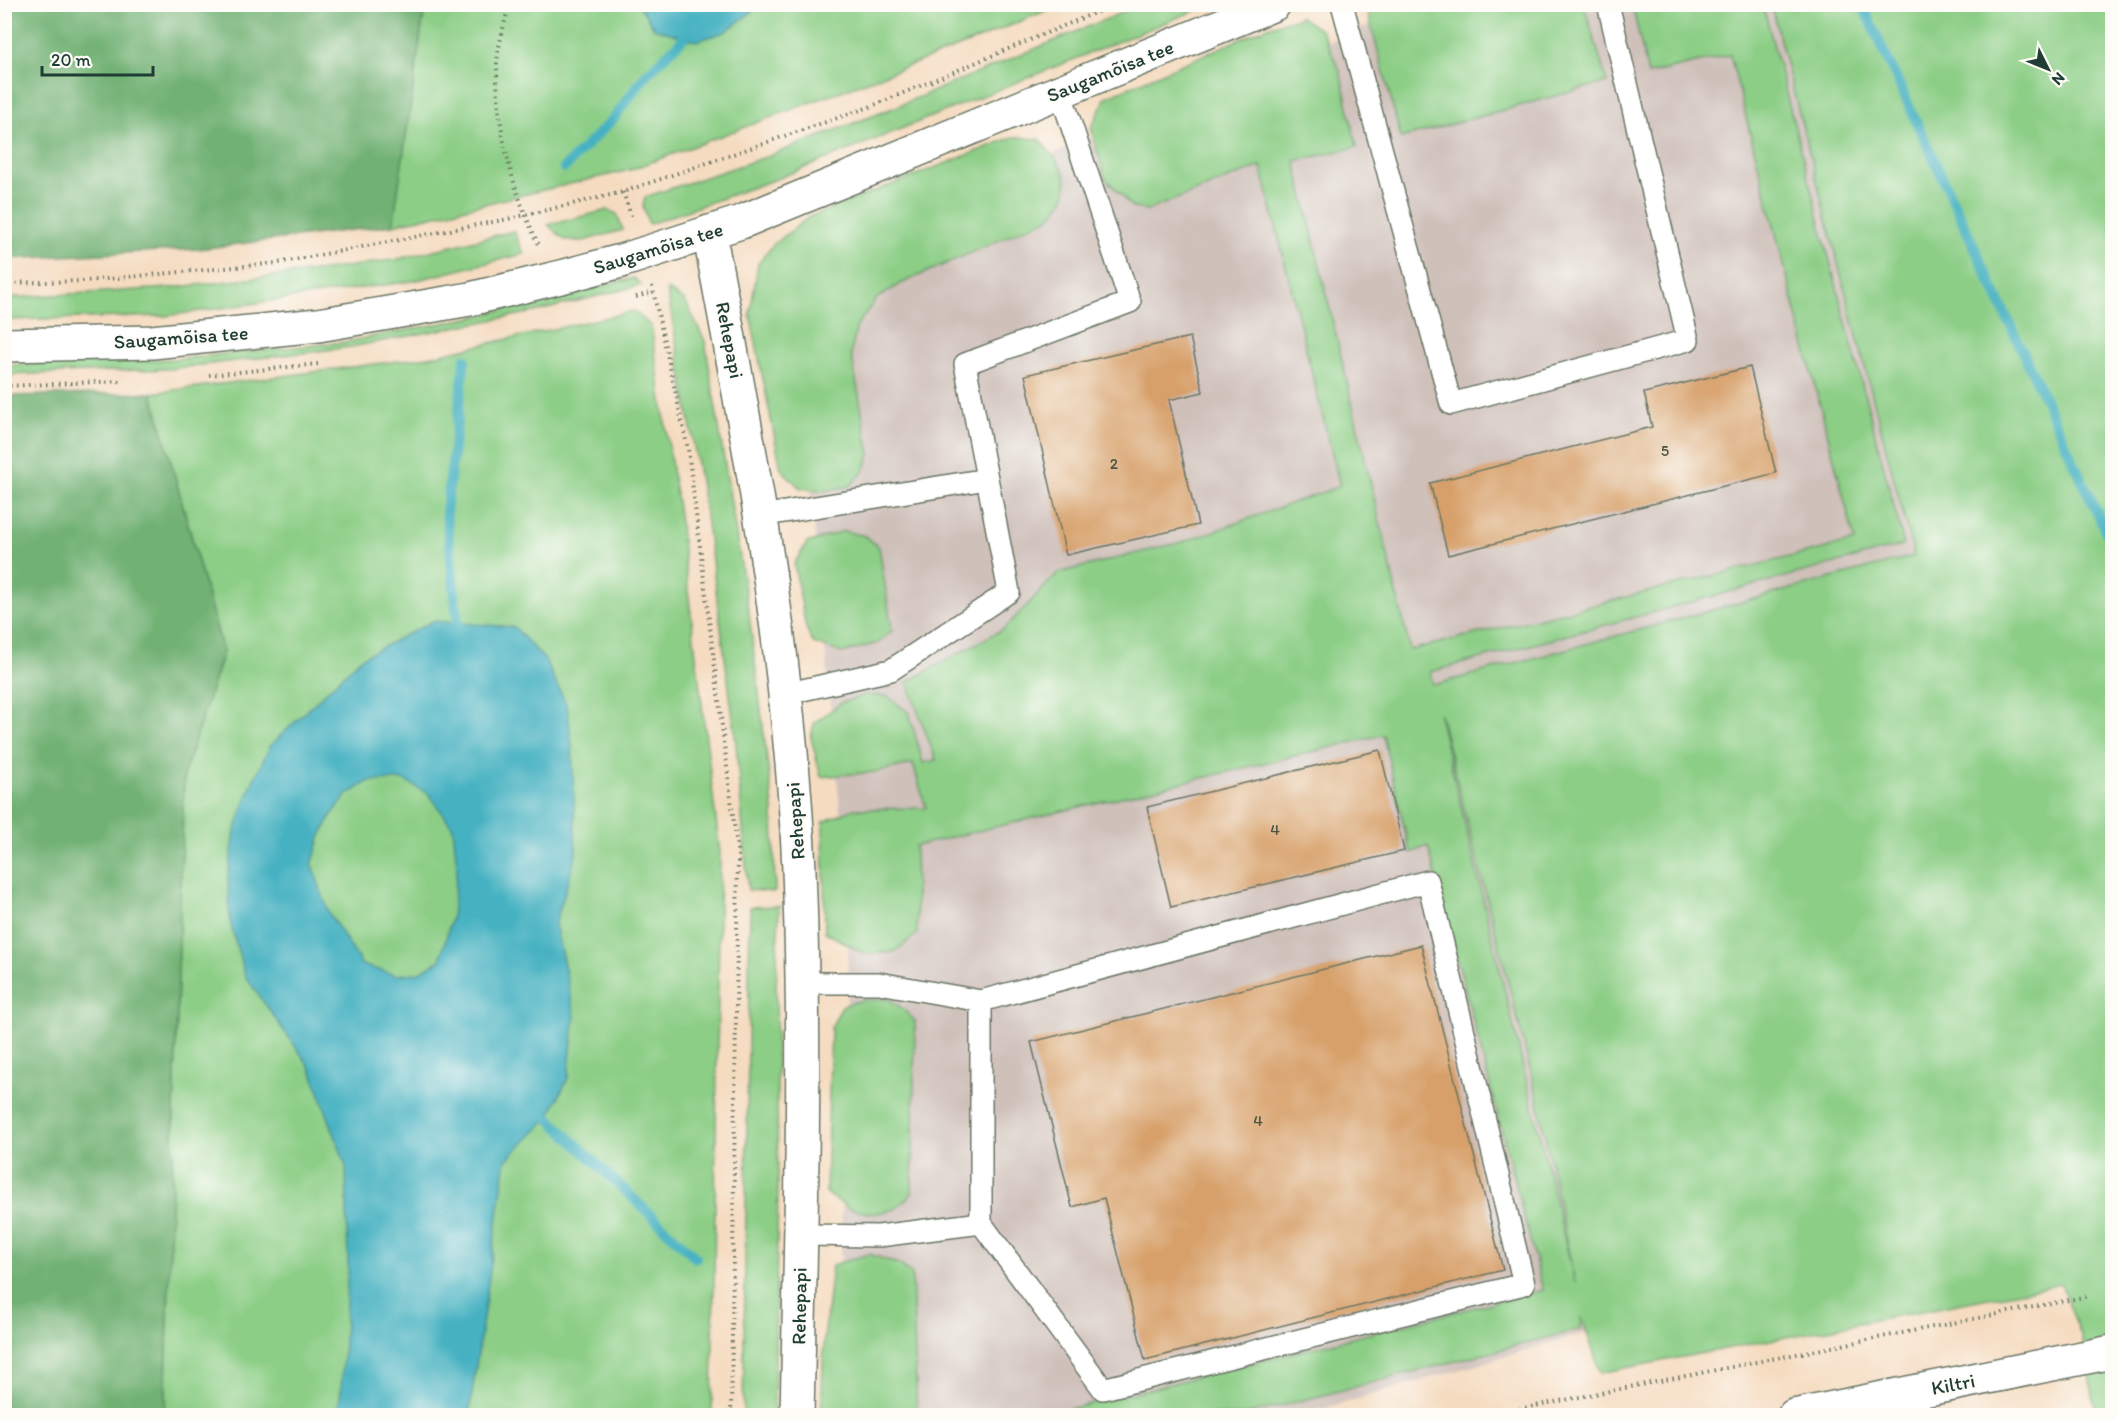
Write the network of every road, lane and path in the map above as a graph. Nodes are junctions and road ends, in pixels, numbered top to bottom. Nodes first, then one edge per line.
1 (509, 4) edge
2 (1116, 4) edge
3 (1274, 4) edge
4 (1342, 4) edge
5 (1608, 4) edge
6 (1060, 91) junction
7 (623, 192) junction
8 (524, 215) junction
9 (635, 229) dead end
10 (709, 232) junction
11 (555, 278) junction
12 (650, 280) dead end
13 (4, 283) edge
14 (4, 345) edge
15 (987, 479) junction
16 (760, 516) junction
17 (785, 693) junction
18 (802, 983) junction
19 (981, 1001) junction
20 (981, 1223) junction
21 (801, 1235) junction
22 (2089, 1296) dead end
23 (2112, 1352) edge
24 (731, 1416) edge
25 (797, 1416) edge
26 (1484, 1416) edge
27 (1794, 1416) edge

1 - 8 path
2 - 7 path
3 - 6 street, Saugamõisa tee
4 - 5 lane
6 - 10 street, Saugamõisa tee
6 - 15 lane
7 - 8 path
7 - 9 path
8 - 11 path
8 - 13 path
10 - 11 street, Saugamõisa tee
10 - 16 street, Rehepapi
11 - 14 street, Saugamõisa tee
12 - 24 path
15 - 16 lane
15 - 17 lane
16 - 17 street, Rehepapi
17 - 18 street, Rehepapi
18 - 19 lane
18 - 21 street, Rehepapi
19 - 20 lane
19 - 20 lane
20 - 21 lane
21 - 25 street, Rehepapi
22 - 26 path
23 - 27 street, Kiltri

